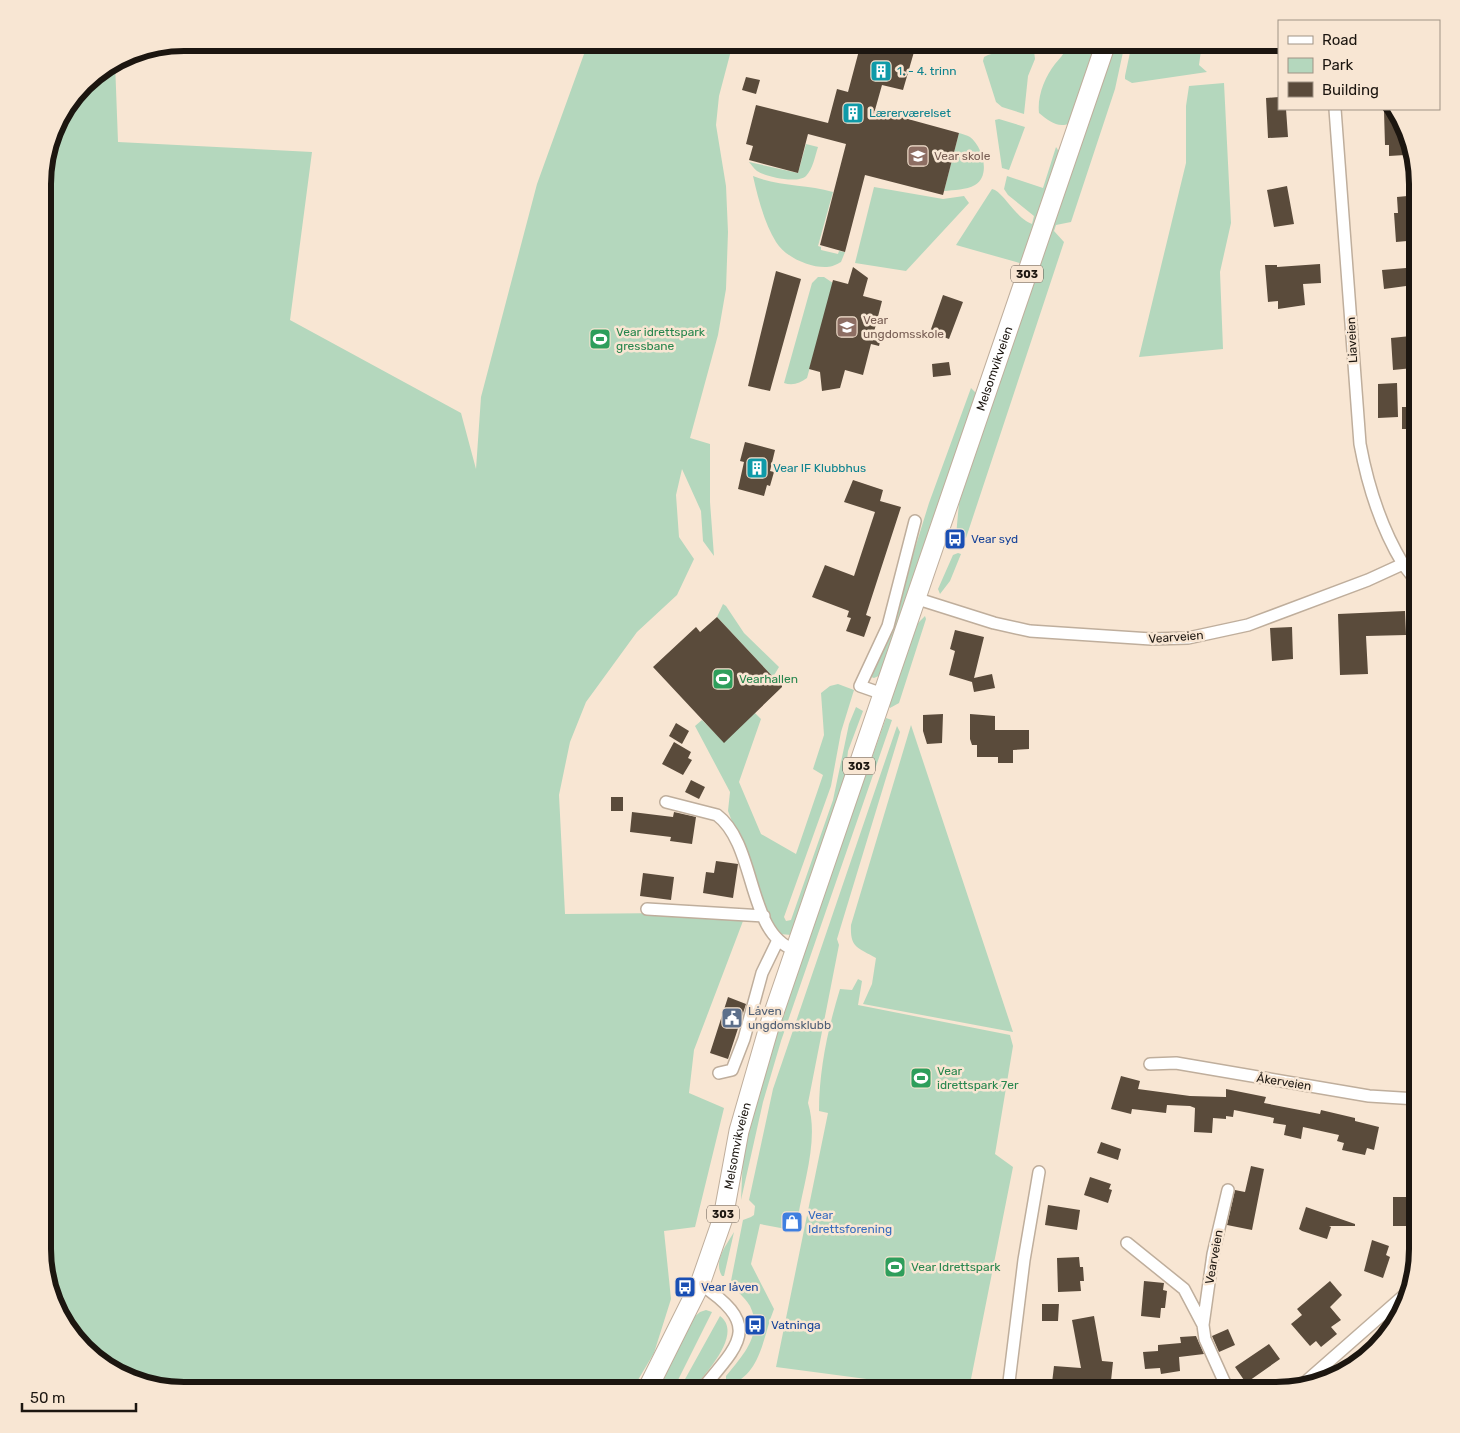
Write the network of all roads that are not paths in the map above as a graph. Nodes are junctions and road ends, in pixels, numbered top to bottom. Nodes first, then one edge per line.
1 (1103, 52) edge
2 (1335, 110) edge
3 (915, 521) dead end
4 (1403, 564) junction
5 (1409, 571) edge
6 (918, 599) junction
7 (883, 694) junction
8 (666, 802) dead end
9 (647, 909) dead end
10 (764, 916) junction
11 (778, 940) junction
12 (795, 950) junction
13 (1150, 1064) dead end
14 (719, 1073) dead end
15 (1409, 1098) edge
16 (1039, 1172) dead end
17 (1228, 1190) dead end
18 (1127, 1244) dead end
19 (700, 1284) junction
20 (1398, 1301) edge
21 (1204, 1324) junction
22 (1312, 1377) edge
23 (651, 1382) edge
24 (708, 1382) edge
25 (1009, 1382) edge
26 (1224, 1382) edge

1 - 6 main road, Melsomvikveien / 303
2 - 4 street, Liaveien
3 - 7 street
4 - 5 street
4 - 6 street, Vearveien
6 - 7 main road, Melsomvikveien / 303
7 - 12 main road, Melsomvikveien / 303
8 - 10 street
9 - 10 street
10 - 11 street
11 - 12 street
11 - 14 street
12 - 19 main road, Melsomvikveien / 303
13 - 15 street, Åkerveien
16 - 25 street
17 - 21 street, Vearveien
18 - 21 street, Vearveien
19 - 23 main road, Melsomvikveien / 303
19 - 24 street
20 - 22 street
21 - 26 street, Vearveien

